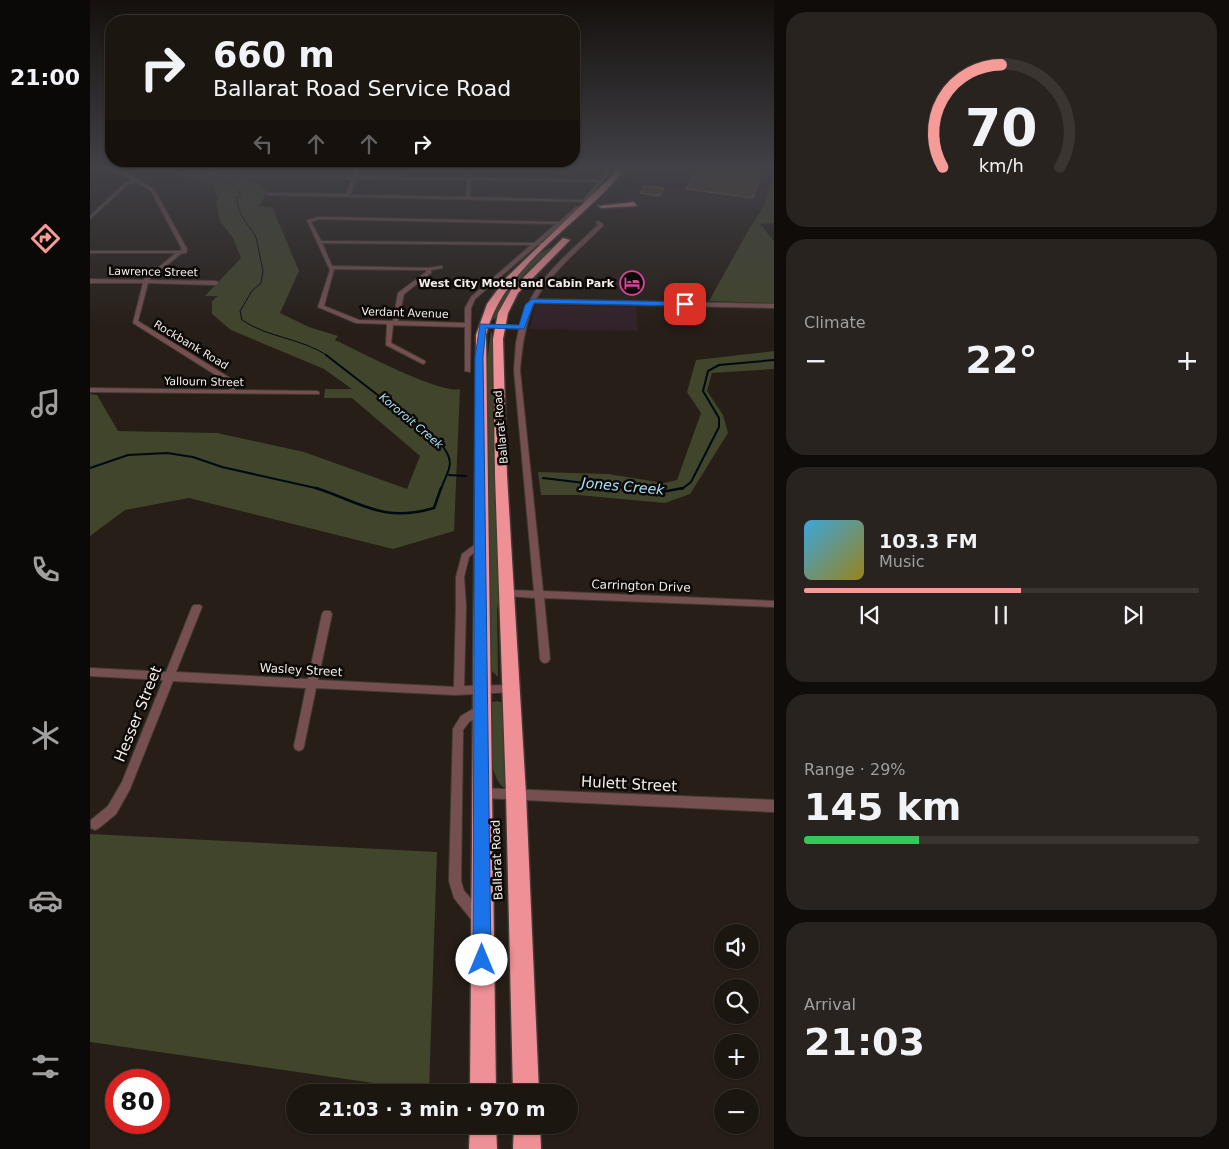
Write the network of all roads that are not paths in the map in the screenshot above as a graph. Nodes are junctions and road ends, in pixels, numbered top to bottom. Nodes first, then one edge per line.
1 (598, 222) dead end
2 (171, 223) edge
3 (310, 223) edge
4 (542, 223) edge
5 (560, 223) joint
6 (571, 223) edge
7 (582, 223) edge
8 (319, 242) junction
9 (538, 245) junction
10 (560, 246) junction
11 (576, 248) junction
12 (90, 252) edge
13 (183, 253) junction
14 (521, 263) junction
15 (332, 267) junction
16 (440, 267) dead end
17 (509, 267) joint
18 (428, 269) junction
19 (93, 282) edge
20 (145, 282) junction
21 (216, 283) dead end
22 (90, 289) edge
23 (532, 301) junction
24 (774, 306) edge
25 (393, 323) junction
26 (468, 325) junction
27 (491, 326) junction
28 (522, 328) junction
29 (423, 362) dead end
30 (468, 371) dead end
31 (231, 381) joint
32 (90, 390) edge
33 (229, 392) junction
34 (318, 393) dead end
35 (481, 544) junction
36 (507, 594) junction
37 (540, 595) junction
38 (774, 604) edge
39 (196, 607) dead end
40 (327, 614) dead end
41 (545, 659) dead end
42 (90, 672) edge
43 (169, 676) junction
44 (312, 683) junction
45 (482, 688) junction
46 (511, 688) junction
47 (459, 690) junction
48 (481, 709) junction
49 (299, 746) dead end
50 (482, 793) junction
51 (516, 794) junction
52 (774, 806) edge
53 (95, 824) dead end
54 (482, 922) junction
55 (483, 1084) edge
56 (526, 1084) edge
57 (483, 1134) edge
58 (527, 1134) edge
59 (483, 1149) edge
60 (527, 1149) edge

1 - 11 street, Ballarat Road
2 - 13 street
3 - 8 street
4 - 5 street
5 - 9 street, Ballarat Road
6 - 9 highway, Ballarat Road
7 - 10 highway, Ballarat Road
8 - 9 street
8 - 15 street
9 - 10 highway
9 - 14 highway, Ballarat Road
10 - 11 street
10 - 27 highway, Ballarat Road
11 - 23 street, Ballarat Road
12 - 13 street
13 - 20 street
14 - 17 highway
14 - 27 highway, Ballarat Road
15 - 18 street
15 - 25 street, Verdant Avenue
16 - 18 street
17 - 26 street
18 - 25 street
19 - 20 street, Lawrence Street
19 - 22 street
20 - 21 street, Lawrence Street
20 - 31 street, Rockbank Road
23 - 24 street
23 - 28 street, Ballarat Road
25 - 26 street, Verdant Avenue
25 - 29 street
26 - 30 street
27 - 28 street
27 - 35 highway, Ballarat Road
27 - 36 highway, Ballarat Road
28 - 37 street, Ballarat Road
31 - 33 street, Rockbank Road
32 - 33 street, Yallourn Street
33 - 34 street, Yallourn Street
35 - 45 highway, Ballarat Road
35 - 47 street
36 - 37 street, Carrington Drive
36 - 46 highway, Ballarat Road
37 - 38 street, Carrington Drive
37 - 41 street, Ballarat Road
39 - 43 street, Hesser Street
40 - 44 street
42 - 43 street, Wasley Street
43 - 44 street, Wasley Street
43 - 53 street, Hesser Street
44 - 47 street, Wasley Street
44 - 49 street
45 - 46 street, Wasley Street
45 - 47 street, Wasley Street
45 - 48 highway, Ballarat Road
46 - 51 highway, Ballarat Road
48 - 50 highway, Ballarat Road
48 - 54 street
50 - 51 street, Hulett Street
50 - 54 highway, Ballarat Road
51 - 52 street, Hulett Street
51 - 56 highway, Ballarat Road
54 - 55 highway, Ballarat Road
57 - 59 highway
58 - 60 highway

